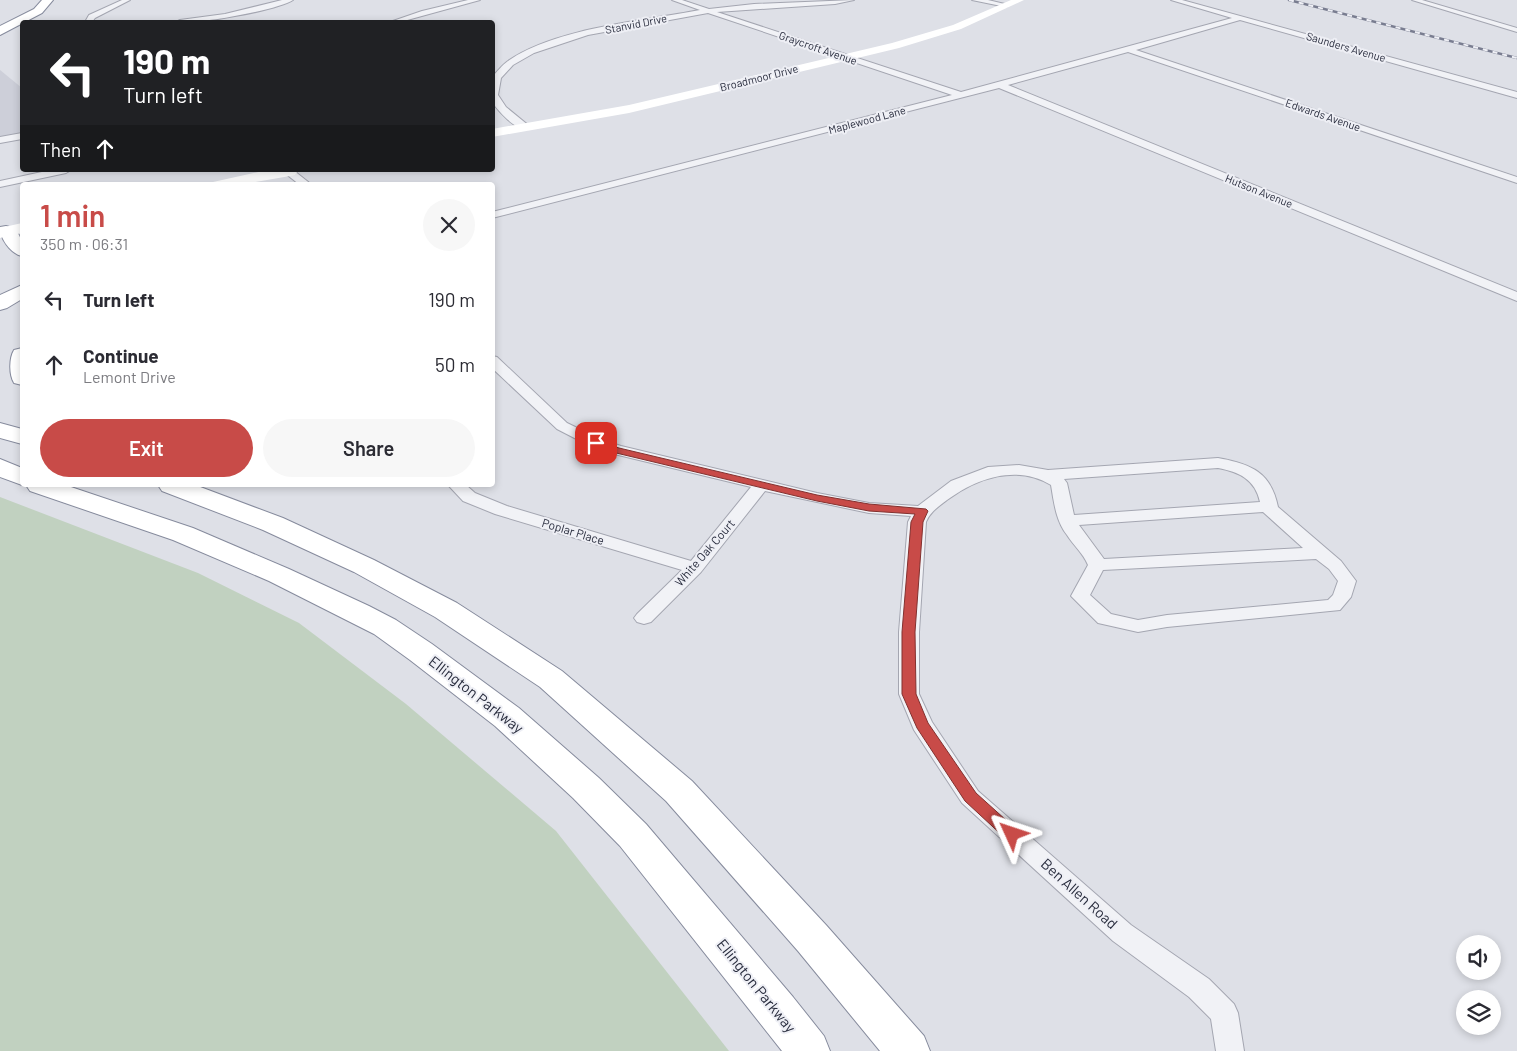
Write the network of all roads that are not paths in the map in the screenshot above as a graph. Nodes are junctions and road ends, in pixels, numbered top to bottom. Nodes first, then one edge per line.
1 (47, 0) edge
2 (127, 0) edge
3 (290, 0) edge
4 (477, 0) edge
5 (675, 0) edge
6 (851, 0) edge
7 (975, 0) edge
8 (1019, 0) edge
9 (1174, 0) edge
10 (1415, 0) edge
11 (1006, 5) junction
12 (708, 11) junction
13 (225, 16) junction
14 (1240, 18) junction
15 (0, 20) edge
16 (20, 20) edge
17 (21, 20) edge
18 (90, 20) edge
19 (195, 20) edge
20 (239, 20) dead end
21 (400, 20) edge
22 (1517, 30) edge
23 (0, 31) edge
24 (1129, 50) junction
25 (844, 57) junction
26 (495, 82) edge
27 (1000, 85) junction
28 (961, 95) junction
29 (1517, 95) edge
30 (495, 98) edge
31 (525, 127) junction
32 (495, 132) edge
33 (20, 136) edge
34 (0, 140) edge
35 (57, 172) edge
36 (285, 172) edge
37 (288, 172) edge
38 (293, 172) edge
39 (1517, 180) edge
40 (232, 182) edge
41 (250, 182) edge
42 (304, 182) edge
43 (0, 184) edge
44 (495, 215) edge
45 (1517, 284) edge
46 (1499, 290) junction
47 (20, 292) edge
48 (1517, 297) edge
49 (0, 304) edge
50 (495, 363) edge
51 (0, 430) edge
52 (20, 436) edge
53 (0, 467) edge
54 (1046, 475) junction
55 (20, 477) edge
56 (0, 479) edge
57 (20, 482) edge
58 (762, 485) junction
59 (44, 487) edge
60 (176, 487) edge
61 (458, 487) edge
62 (1270, 506) junction
63 (922, 511) junction
64 (1068, 520) junction
65 (1321, 553) junction
66 (1097, 565) junction
67 (695, 568) junction
68 (644, 618) dead end
69 (808, 1051) edge
70 (908, 1051) edge
71 (1230, 1051) edge

1 - 15 highway
1 - 17 highway
2 - 18 street
3 - 13 street
4 - 21 street
5 - 12 street, Graycroft Avenue
6 - 12 street, Stanvid Drive
7 - 11 street
8 - 11 main road, Broadmoor Drive
9 - 14 street, Saunders Avenue
10 - 22 street
11 - 25 main road, Broadmoor Drive
12 - 25 street, Graycroft Avenue
12 - 26 street, Stanvid Drive
13 - 19 street
13 - 20 street
14 - 24 street, Maplewood Lane
14 - 29 street, Saunders Avenue
16 - 23 highway
24 - 27 street, Maplewood Lane
24 - 39 street, Edwards Avenue
25 - 28 street, Graycroft Avenue
25 - 31 main road, Broadmoor Drive
27 - 28 street, Maplewood Lane
27 - 46 street, Hutson Avenue
28 - 44 street, Maplewood Lane
30 - 31 street, Stanvid Drive
31 - 32 main road, Broadmoor Drive
33 - 34 street
35 - 43 street
36 - 40 main road
37 - 41 main road
38 - 42 street
45 - 46 street
46 - 48 street, Hutson Avenue
47 - 49 highway
50 - 58 street
51 - 52 highway
53 - 55 highway, Ellington Parkway
54 - 62 street
54 - 63 street
54 - 64 street
56 - 57 highway
58 - 63 street
58 - 67 street, White Oak Court
59 - 69 highway, Ellington Parkway
60 - 70 highway
61 - 67 street, Poplar Place
62 - 64 street
62 - 65 street
63 - 71 street, Ben Allen Road
64 - 66 street
65 - 66 street
65 - 66 street
67 - 68 street, White Oak Court

